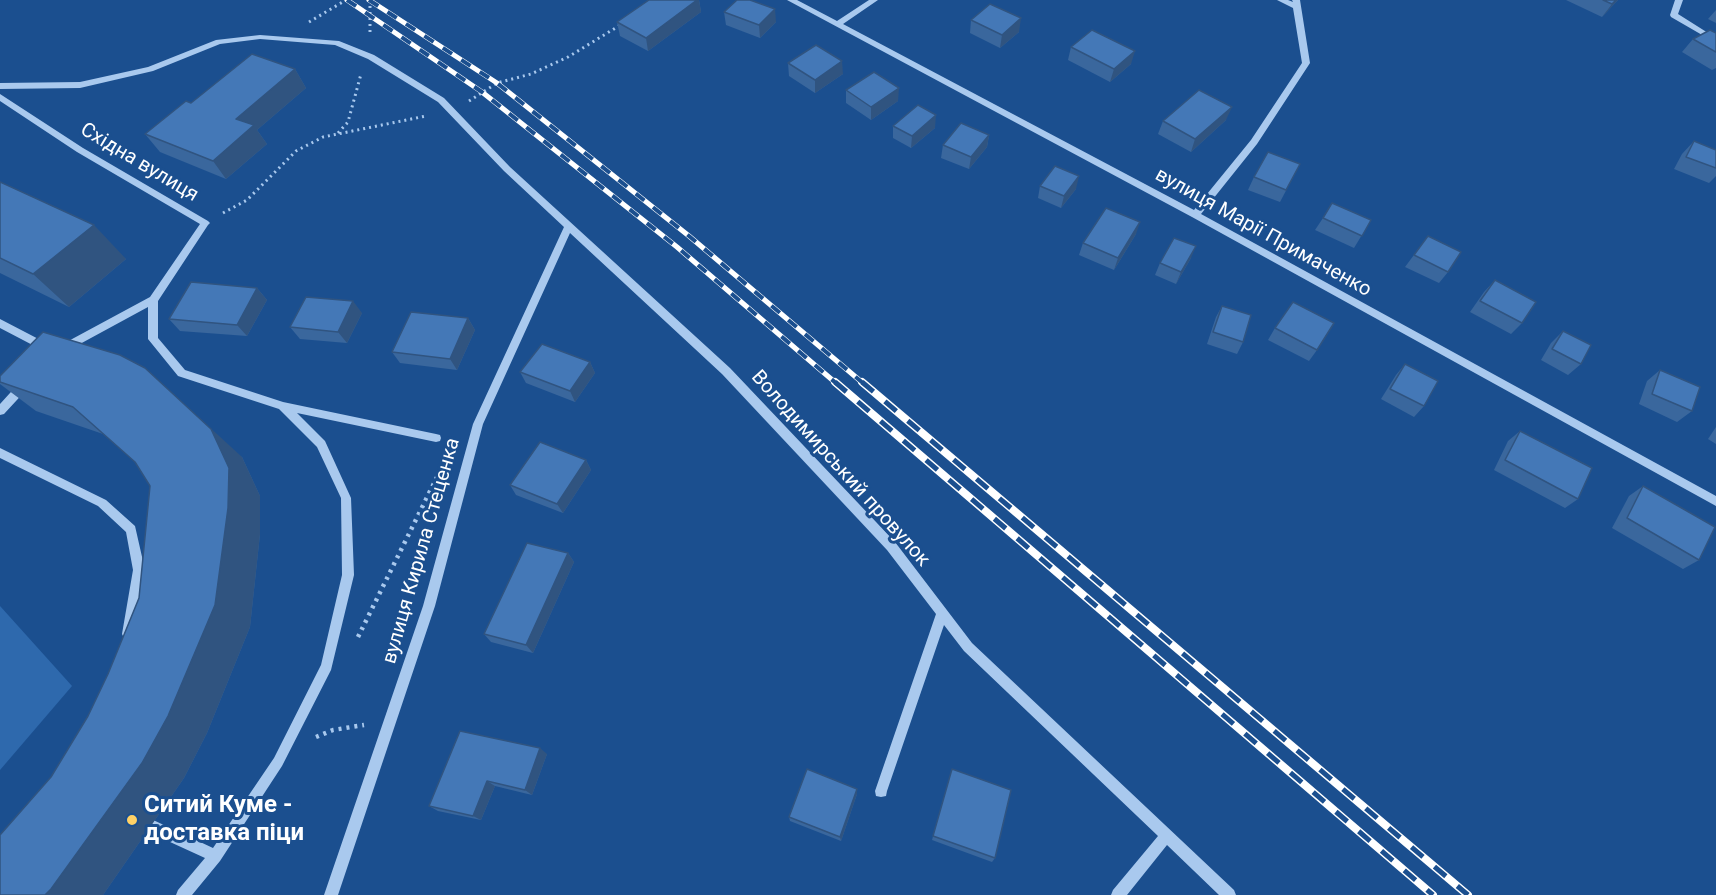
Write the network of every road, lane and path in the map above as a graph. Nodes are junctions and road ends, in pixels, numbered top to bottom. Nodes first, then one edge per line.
1 (791, 0) edge
2 (874, 0) edge
3 (1281, 0) edge
4 (1679, 0) edge
5 (1297, 4) edge
6 (837, 25) junction
7 (1716, 41) edge
8 (0, 87) edge
9 (0, 97) edge
10 (1195, 215) junction
11 (569, 226) junction
12 (153, 300) junction
13 (0, 323) edge
14 (55, 352) junction
15 (47, 360) edge
16 (32, 377) edge
17 (283, 406) junction
18 (0, 411) edge
19 (436, 438) dead end
20 (0, 453) edge
21 (446, 460) dead end
22 (1716, 501) edge
23 (942, 613) junction
24 (126, 647) edge
25 (354, 647) dead end
26 (390, 720) junction
27 (314, 730) dead end
28 (881, 791) dead end
29 (152, 826) dead end
30 (1166, 836) junction
31 (215, 856) junction
32 (183, 895) edge
33 (331, 895) edge
34 (1118, 895) edge
35 (1229, 895) edge

1 - 6 street, вулиця Марії Примаченко
2 - 6 street
3 - 5 street
4 - 7 street
5 - 10 street
6 - 10 street, вулиця Марії Примаченко
8 - 11 street, Володимирський провулок
9 - 12 street, Східна вулиця
10 - 22 street, вулиця Марії Примаченко
11 - 23 street, Володимирський провулок
11 - 26 street, вулиця Кирила Стеценка
12 - 14 street
12 - 17 street
13 - 14 street
14 - 15 street
16 - 18 street
17 - 19 street
17 - 31 street
20 - 24 street
21 - 25 path
23 - 28 street
23 - 30 street, Володимирський провулок
26 - 27 path
26 - 33 street, вулиця Кирила Стеценка
29 - 31 street
30 - 34 street
30 - 35 street, Володимирський провулок
31 - 32 street

